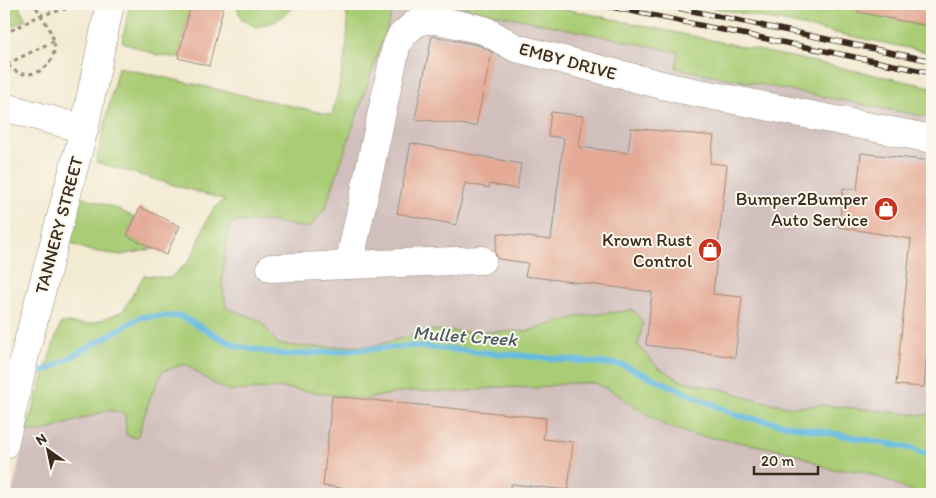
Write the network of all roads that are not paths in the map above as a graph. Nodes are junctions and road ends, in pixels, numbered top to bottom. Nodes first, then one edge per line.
1 (110, 4) edge
2 (4, 107) edge
3 (84, 129) junction
4 (932, 139) edge
5 (482, 260) dead end
6 (349, 265) junction
7 (271, 268) dead end
8 (4, 445) edge

1 - 3 street, TANNERY STREET
2 - 3 street
3 - 8 street, TANNERY STREET
4 - 6 street, EMBY DRIVE
5 - 6 street
6 - 7 street

